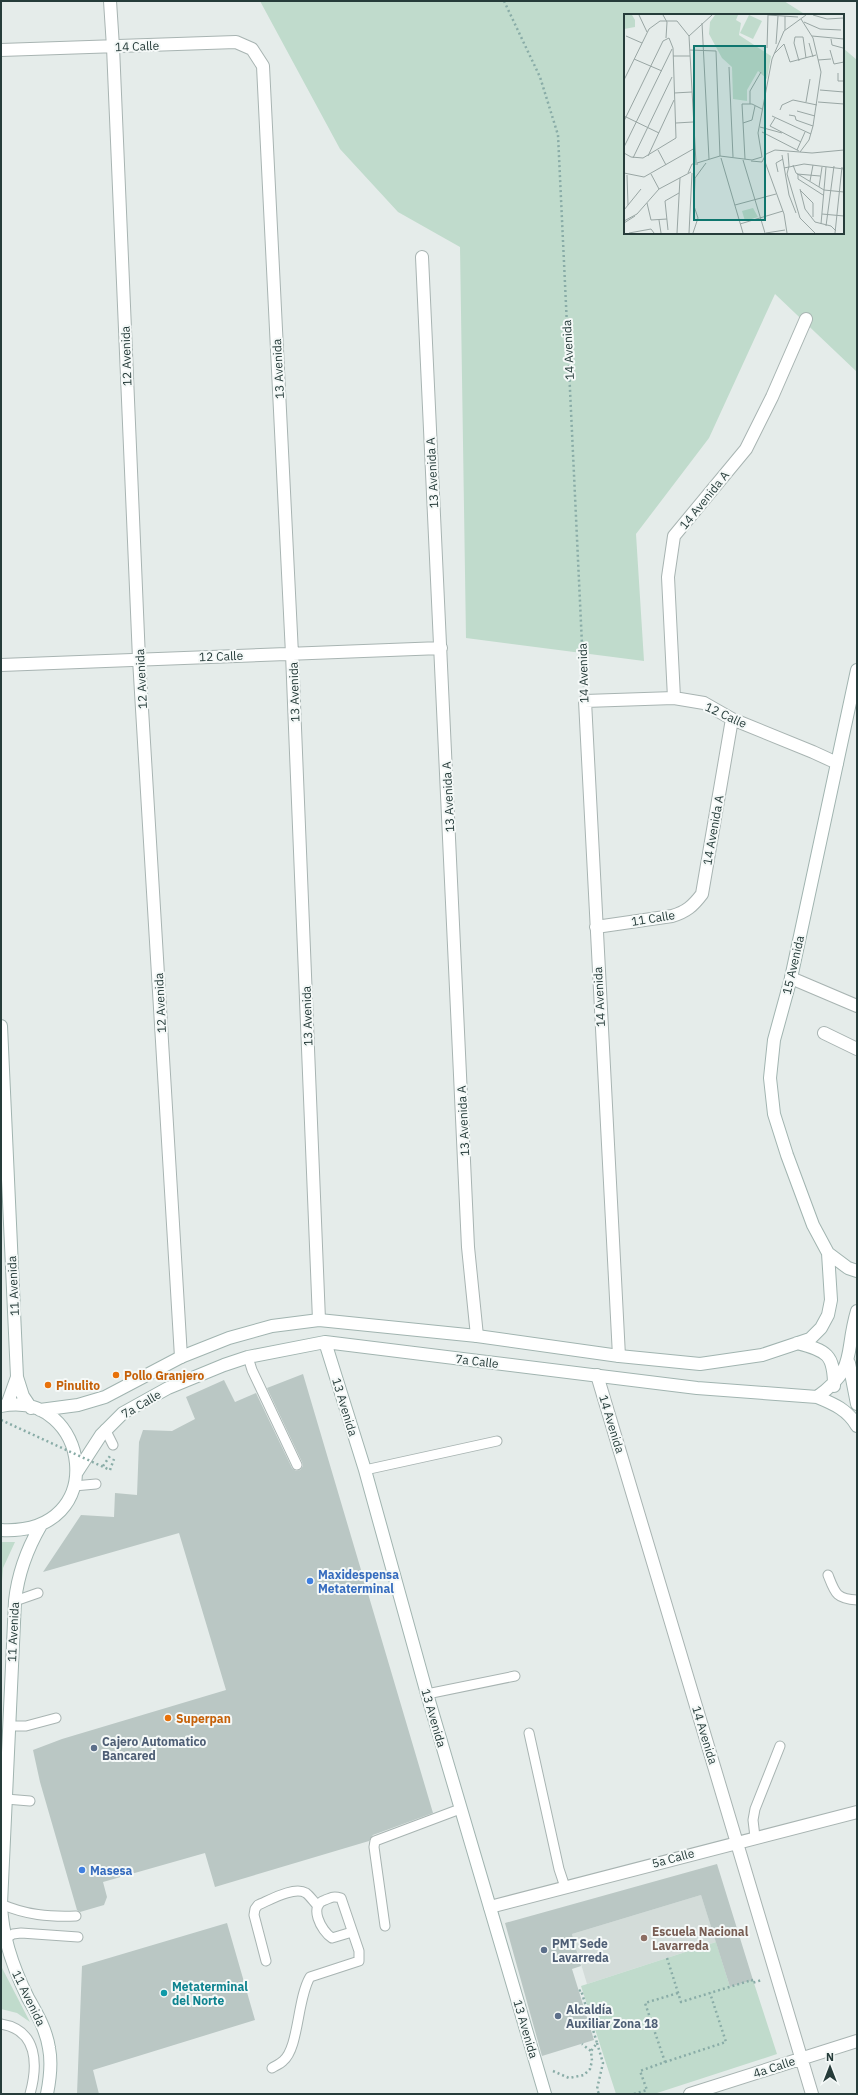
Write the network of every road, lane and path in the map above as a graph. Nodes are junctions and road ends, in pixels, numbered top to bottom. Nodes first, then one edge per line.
1 (110, 1) edge
2 (504, 1) edge
3 (113, 47) junction
4 (1, 50) edge
5 (263, 66) joint
6 (422, 257) dead end
7 (806, 319) dead end
8 (441, 648) junction
9 (292, 654) junction
10 (139, 659) junction
11 (1, 665) edge
12 (857, 670) edge
13 (674, 698) junction
14 (585, 701) junction
15 (732, 719) junction
16 (837, 763) junction
17 (702, 894) joint
18 (596, 927) junction
19 (791, 978) junction
20 (857, 1006) edge
21 (1, 1026) edge
22 (824, 1032) dead end
23 (857, 1050) edge
24 (6, 1233) edge
25 (828, 1254) junction
26 (857, 1271) edge
27 (857, 1311) edge
28 (319, 1320) junction
29 (477, 1336) junction
30 (325, 1342) junction
31 (797, 1343) junction
32 (619, 1356) junction
33 (181, 1357) junction
34 (248, 1357) junction
35 (849, 1363) junction
36 (597, 1375) junction
37 (17, 1377) junction
38 (834, 1386) junction
39 (817, 1397) junction
40 (857, 1404) edge
41 (4, 1405) edge
42 (35, 1409) junction
43 (1, 1420) edge
44 (857, 1426) edge
45 (105, 1430) junction
46 (498, 1441) dead end
47 (113, 1445) dead end
48 (297, 1465) dead end
49 (103, 1466) dead end
50 (365, 1470) junction
51 (77, 1472) junction
52 (96, 1484) dead end
53 (74, 1486) junction
54 (41, 1525) junction
55 (1, 1530) edge
56 (828, 1575) dead end
57 (38, 1593) dead end
58 (857, 1600) edge
59 (14, 1601) junction
60 (515, 1676) dead end
61 (427, 1694) junction
62 (56, 1718) dead end
63 (9, 1726) junction
64 (529, 1733) dead end
65 (780, 1746) dead end
66 (6, 1799) junction
67 (30, 1801) dead end
68 (460, 1809) junction
69 (857, 1812) edge
70 (755, 1837) junction
71 (737, 1841) junction
72 (566, 1887) junction
73 (1, 1904) edge
74 (317, 1905) junction
75 (490, 1906) junction
76 (76, 1916) dead end
77 (385, 1926) dead end
78 (352, 1932) junction
79 (78, 1937) dead end
80 (5, 1939) junction
81 (666, 1958) dead end
82 (266, 1961) dead end
83 (762, 1980) dead end
84 (579, 1991) dead end
85 (678, 1993) junction
86 (710, 1993) junction
87 (1, 2024) edge
88 (857, 2040) edge
89 (597, 2043) junction
90 (582, 2044) dead end
91 (591, 2052) junction
92 (801, 2058) junction
93 (665, 2062) junction
94 (272, 2068) dead end
95 (550, 2072) dead end
96 (49, 2082) junction
97 (31, 2094) edge
98 (47, 2094) edge
99 (545, 2094) edge
100 (599, 2094) edge
101 (634, 2094) edge
102 (690, 2094) edge
103 (812, 2094) edge

1 - 3 street, 12 Avenida
2 - 14 path, 14 Avenida
3 - 4 street, 14 Calle
3 - 5 street, 14 Calle
3 - 10 street, 12 Avenida
5 - 9 street, 13 Avenida
6 - 8 street, 13 Avenida A
7 - 13 street, 14 Avenida A
8 - 9 street, 12 Calle
8 - 29 street, 13 Avenida A
9 - 10 street, 12 Calle
9 - 28 street, 13 Avenida
10 - 11 street, 12 Calle
10 - 33 street, 12 Avenida
12 - 16 street, 15 Avenida
13 - 14 street, 12 Calle
13 - 15 street, 12 Calle
14 - 18 street, 14 Avenida
15 - 16 street, 12 Calle
15 - 17 street, 14 Avenida A
16 - 19 street, 15 Avenida
17 - 18 street, 11 Calle
18 - 32 street, 14 Avenida
19 - 20 street
19 - 25 street, 15 Avenida
21 - 24 street, 11 Avenida
22 - 23 street
24 - 37 street, 11 Avenida
25 - 26 street
25 - 31 street, 7a Calle
27 - 35 street
28 - 29 street, 7a Calle
28 - 33 street, 7a Calle
29 - 32 street, 7a Calle
30 - 34 street, 7a Calle
30 - 36 street, 7a Calle
30 - 50 street, 13 Avenida
31 - 32 street, 7a Calle
31 - 38 street
33 - 42 street, 7a Calle
34 - 45 street, 7a Calle
34 - 48 lane
35 - 38 street
35 - 40 street
36 - 39 street, 7a Calle
36 - 71 street, 14 Avenida
37 - 41 street, 11 Avenida
37 - 42 street, 11 Avenida
38 - 39 street
39 - 44 street
41 - 42 street
42 - 51 street
43 - 49 path, bridge
45 - 47 lane
45 - 51 street, 7a Calle
46 - 50 lane
50 - 61 street, 13 Avenida
51 - 53 street
52 - 53 lane
53 - 54 street
54 - 55 street
54 - 59 street, 11 Avenida
56 - 58 lane
57 - 59 lane
59 - 63 street, 11 Avenida
60 - 61 lane
61 - 68 street, 13 Avenida
62 - 63 lane
63 - 66 street, 11 Avenida
64 - 72 lane
65 - 70 lane
66 - 67 lane
66 - 73 street, 11 Avenida
68 - 75 street, 13 Avenida
68 - 77 lane
69 - 70 street, 5a Calle
70 - 71 street, 5a Calle
71 - 72 street, 5a Calle
71 - 92 street, 14 Avenida
72 - 75 street, 5a Calle
73 - 76 lane
73 - 80 street, 11 Avenida
74 - 78 lane
74 - 78 lane
74 - 82 lane
75 - 99 street, 13 Avenida
78 - 94 lane
79 - 80 lane
80 - 96 street, 11 Avenida
81 - 85 path
83 - 86 path
84 - 89 path
85 - 86 path
85 - 93 path
86 - 93 path
87 - 97 lane
88 - 92 street, 4a Calle
89 - 91 path
89 - 100 path
90 - 91 path
91 - 95 path
92 - 102 street, 4a Calle
92 - 103 street, 14 Avenida
93 - 101 path
96 - 97 lane
96 - 98 street, 11 Avenida

